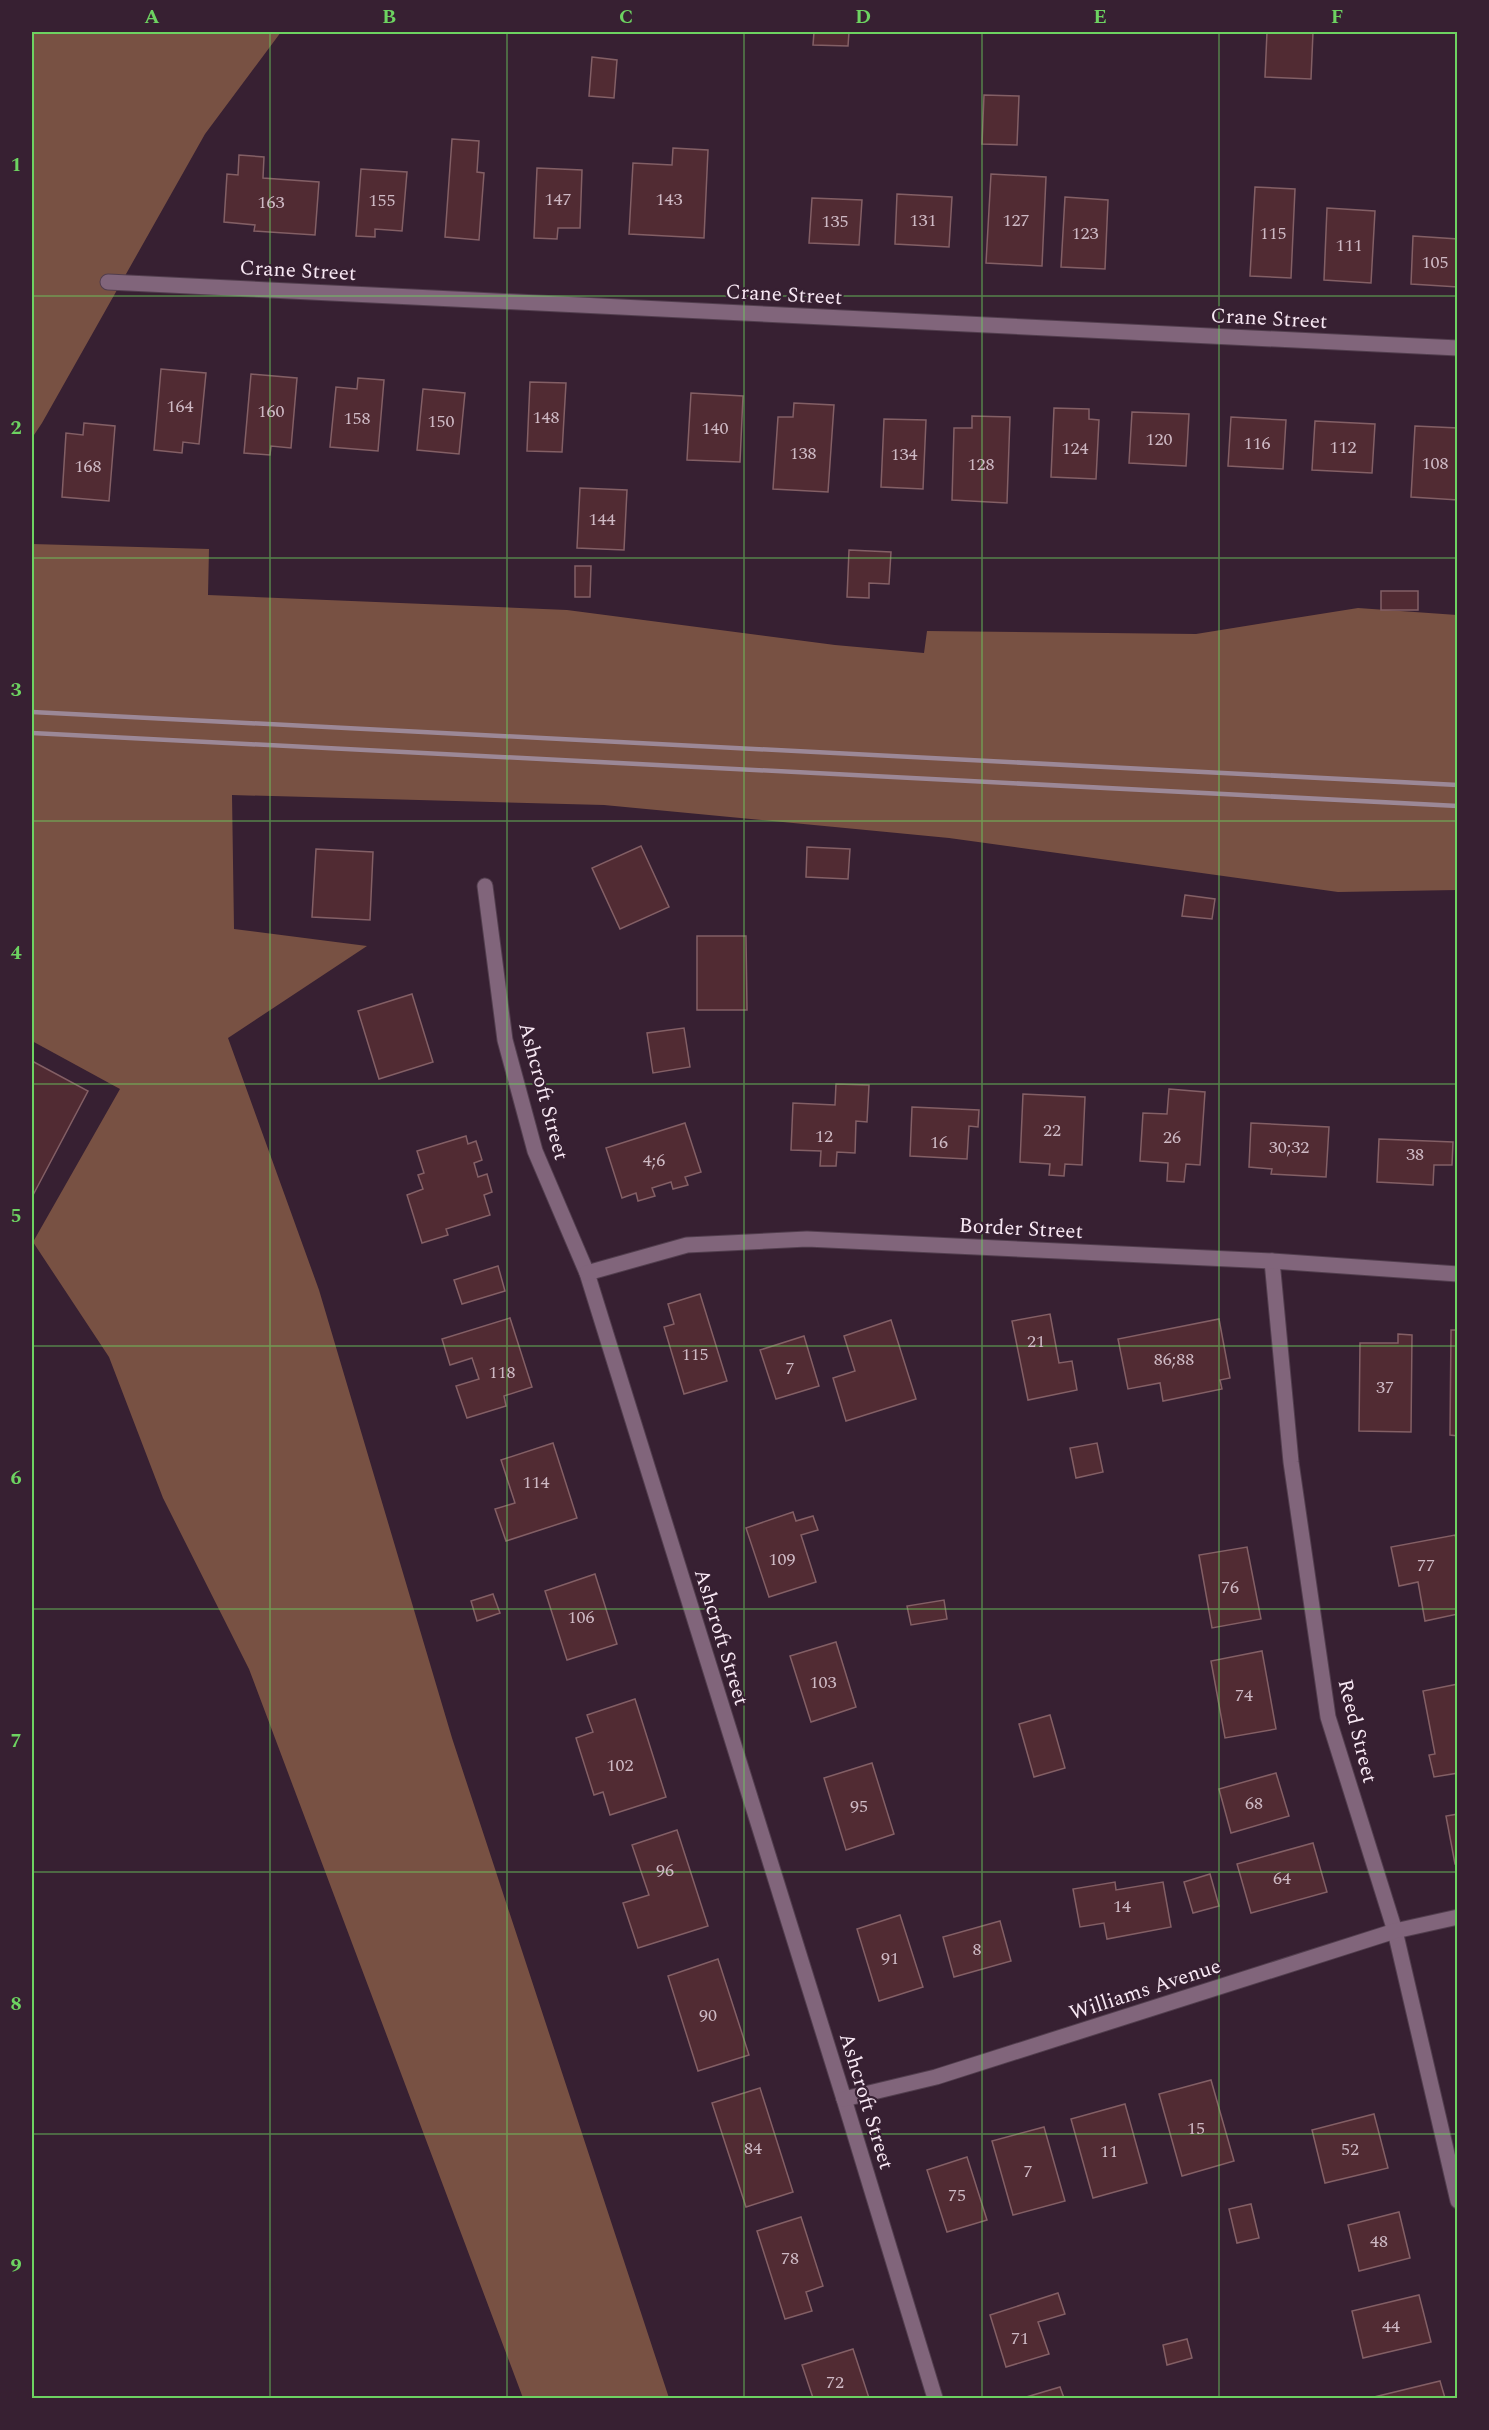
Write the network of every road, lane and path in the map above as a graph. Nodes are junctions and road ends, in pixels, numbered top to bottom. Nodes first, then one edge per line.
1 (108, 282) dead end
2 (1458, 348) edge
3 (485, 886) dead end
4 (1272, 1261) junction
5 (587, 1273) junction
6 (1458, 1274) edge
7 (1458, 1917) edge
8 (1395, 1931) junction
9 (844, 2099) junction
10 (1458, 2201) edge
11 (935, 2398) edge

1 - 2 street, Crane Street
3 - 5 street, Ashcroft Street
4 - 5 street, Border Street
4 - 6 street, Border Street
4 - 8 street, Reed Street
5 - 9 street, Ashcroft Street
7 - 8 street, Williams Avenue
8 - 9 street, Williams Avenue
8 - 10 street, Reed Street
9 - 11 street, Ashcroft Street

